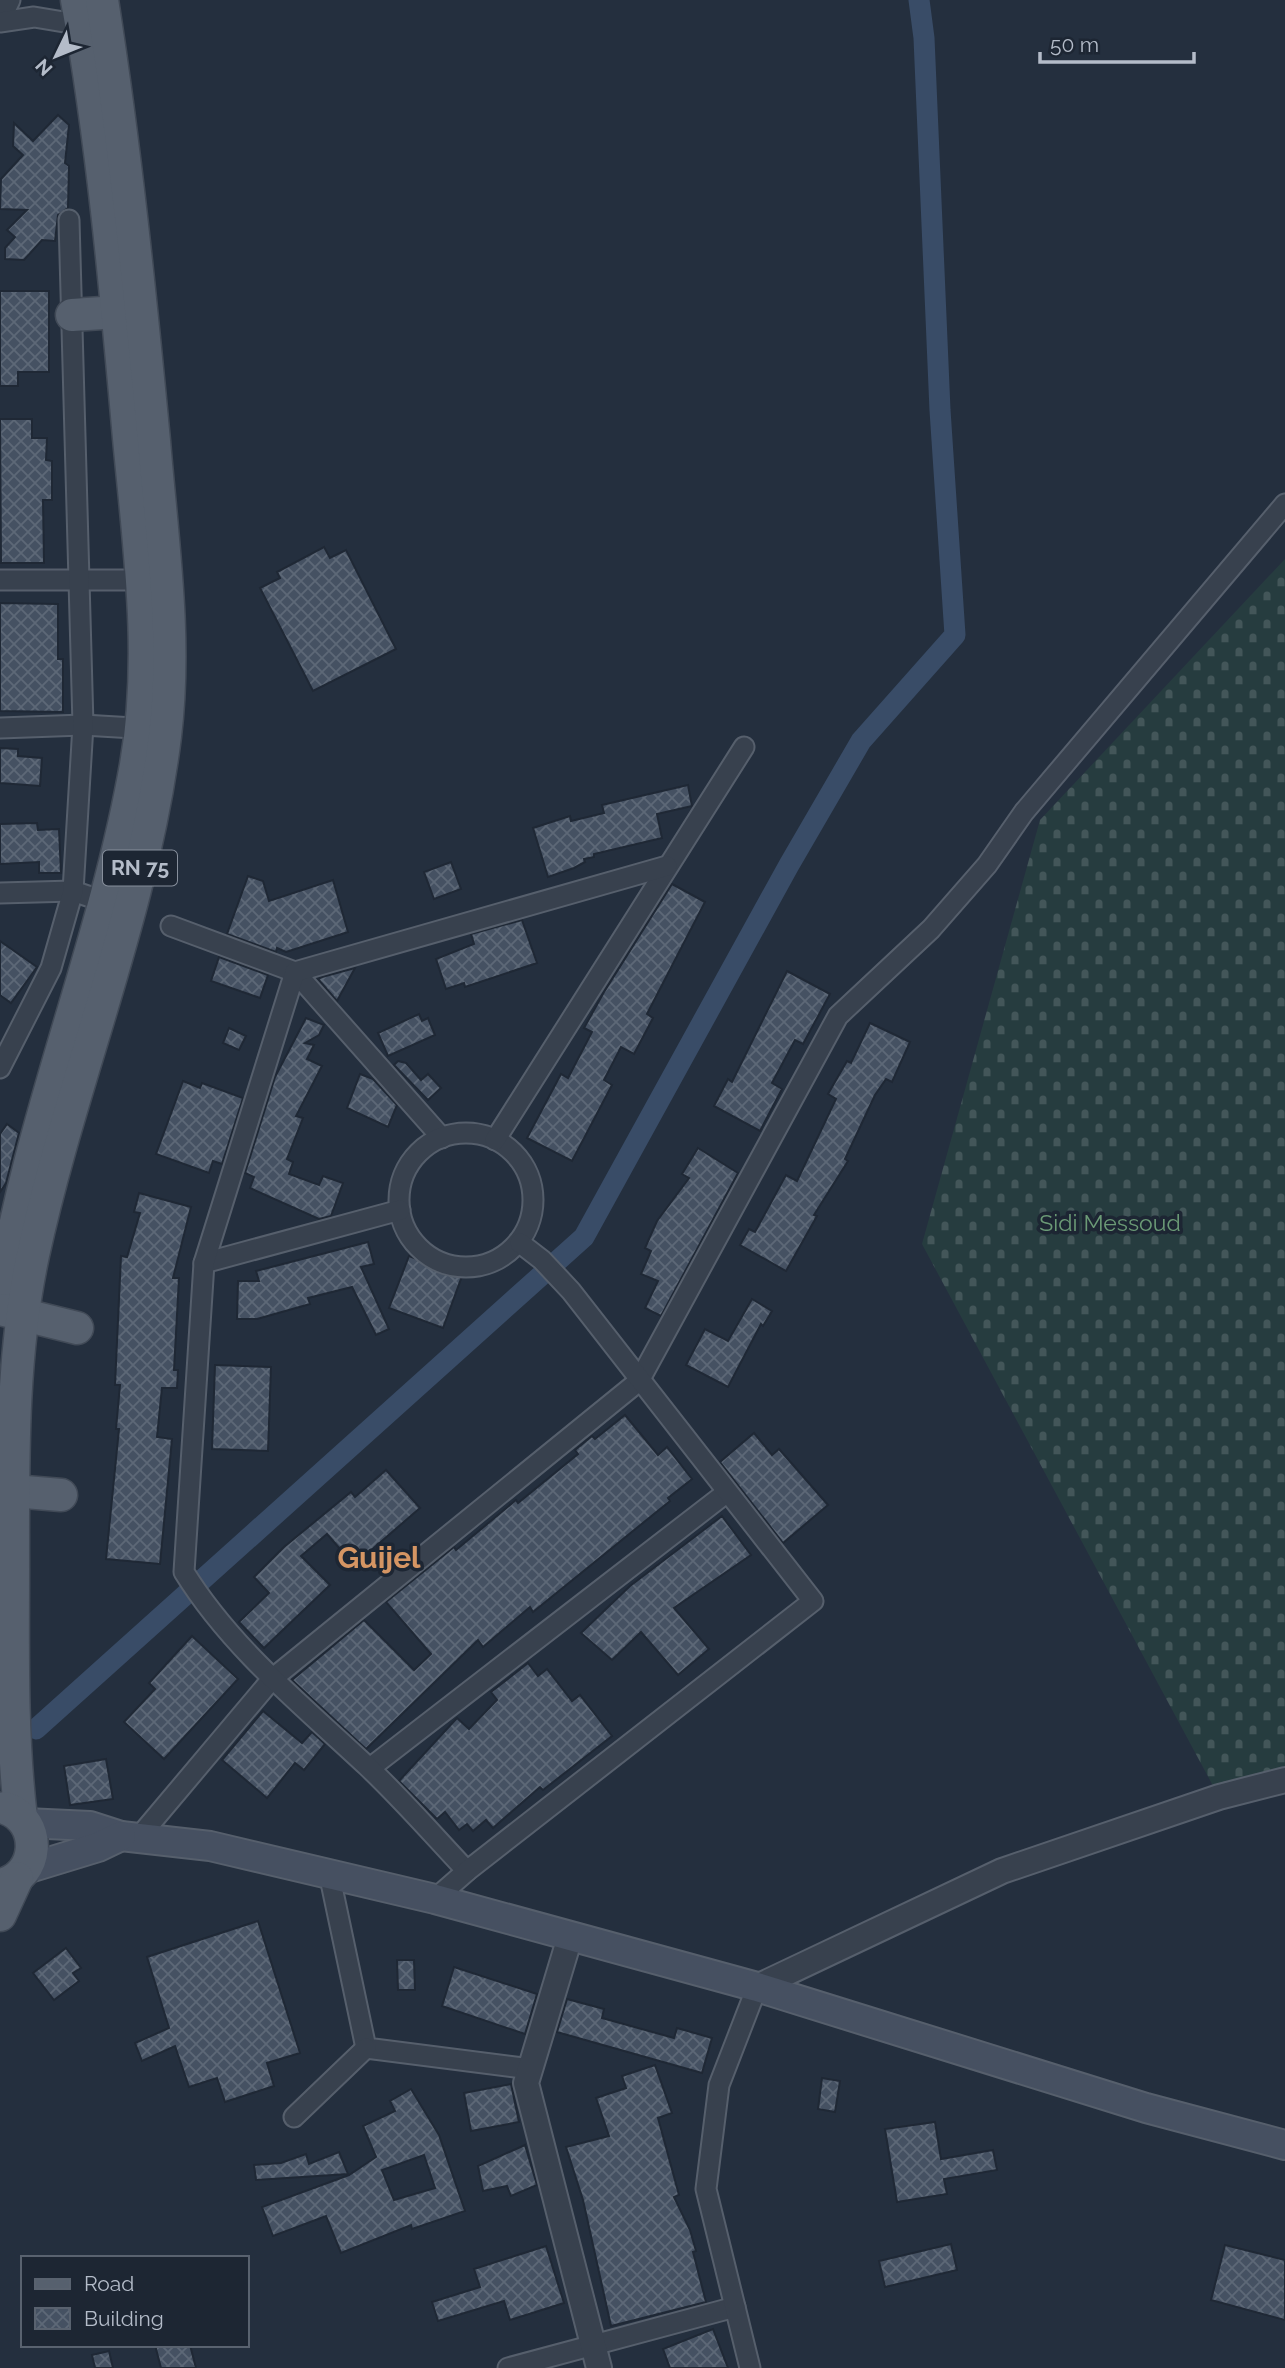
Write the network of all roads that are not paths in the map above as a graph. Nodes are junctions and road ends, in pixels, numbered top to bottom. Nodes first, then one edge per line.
1 (10, 0) edge
2 (102, 0) edge
3 (80, 13) edge
4 (0, 21) edge
5 (106, 100) junction
6 (69, 220) dead end
7 (118, 313) junction
8 (72, 315) junction
9 (1285, 504) edge
10 (0, 580) edge
11 (142, 580) junction
12 (81, 582) junction
13 (83, 725) junction
14 (0, 728) edge
15 (154, 729) junction
16 (744, 747) dead end
17 (667, 866) junction
18 (73, 891) junction
19 (0, 893) edge
20 (105, 902) junction
21 (171, 926) dead end
22 (295, 972) junction
23 (0, 1068) edge
24 (442, 1138) junction
25 (495, 1140) junction
26 (400, 1210) junction
27 (520, 1243) junction
28 (204, 1264) junction
29 (6, 1310) edge
30 (77, 1328) dead end
31 (639, 1381) junction
32 (13, 1491) junction
33 (726, 1493) junction
34 (61, 1495) dead end
35 (272, 1679) junction
36 (370, 1768) junction
37 (1285, 1780) edge
38 (16, 1816) edge
39 (130, 1836) junction
40 (467, 1871) junction
41 (328, 1873) junction
42 (14, 1877) edge
43 (435, 1899) junction
44 (0, 1915) edge
45 (570, 1937) junction
46 (757, 1987) junction
47 (366, 2048) junction
48 (531, 2069) junction
49 (294, 2117) dead end
50 (1285, 2145) edge
51 (735, 2307) junction
52 (596, 2357) edge
53 (508, 2368) edge
54 (750, 2368) edge

1 - 4 street
2 - 5 main road, RN 75
3 - 4 street
3 - 5 main road, RN 75
5 - 7 main road, RN 75
5 - 15 main road, RN 75
6 - 8 street
7 - 8 main road
7 - 11 main road, RN 75
8 - 12 street
9 - 31 street
10 - 12 street
11 - 12 street
11 - 15 main road, RN 75
12 - 13 street
13 - 14 street
13 - 15 street
13 - 18 street
15 - 20 main road, RN 75
15 - 29 main road, RN 75
16 - 17 street
17 - 22 street
17 - 25 street
18 - 19 street
18 - 20 street
18 - 23 street
20 - 29 main road, RN 75
21 - 22 street
22 - 24 street
22 - 28 street
24 - 25 street
24 - 26 street
25 - 27 street
26 - 27 street
26 - 28 street
27 - 31 street
28 - 35 street
29 - 30 main road
29 - 32 main road, RN 75
31 - 33 street
31 - 35 street
32 - 34 main road
32 - 38 main road, RN 75
33 - 36 street
33 - 40 street
35 - 36 street
35 - 39 street
36 - 40 street
37 - 46 street
38 - 39 main road
38 - 42 main road
39 - 41 main road
39 - 42 main road
40 - 43 street
41 - 43 main road
41 - 47 street
42 - 44 main road
43 - 45 main road
45 - 46 main road
45 - 48 street
46 - 50 main road
46 - 51 street
47 - 48 street
47 - 49 street
48 - 52 street
51 - 52 street
51 - 54 street
52 - 53 street

